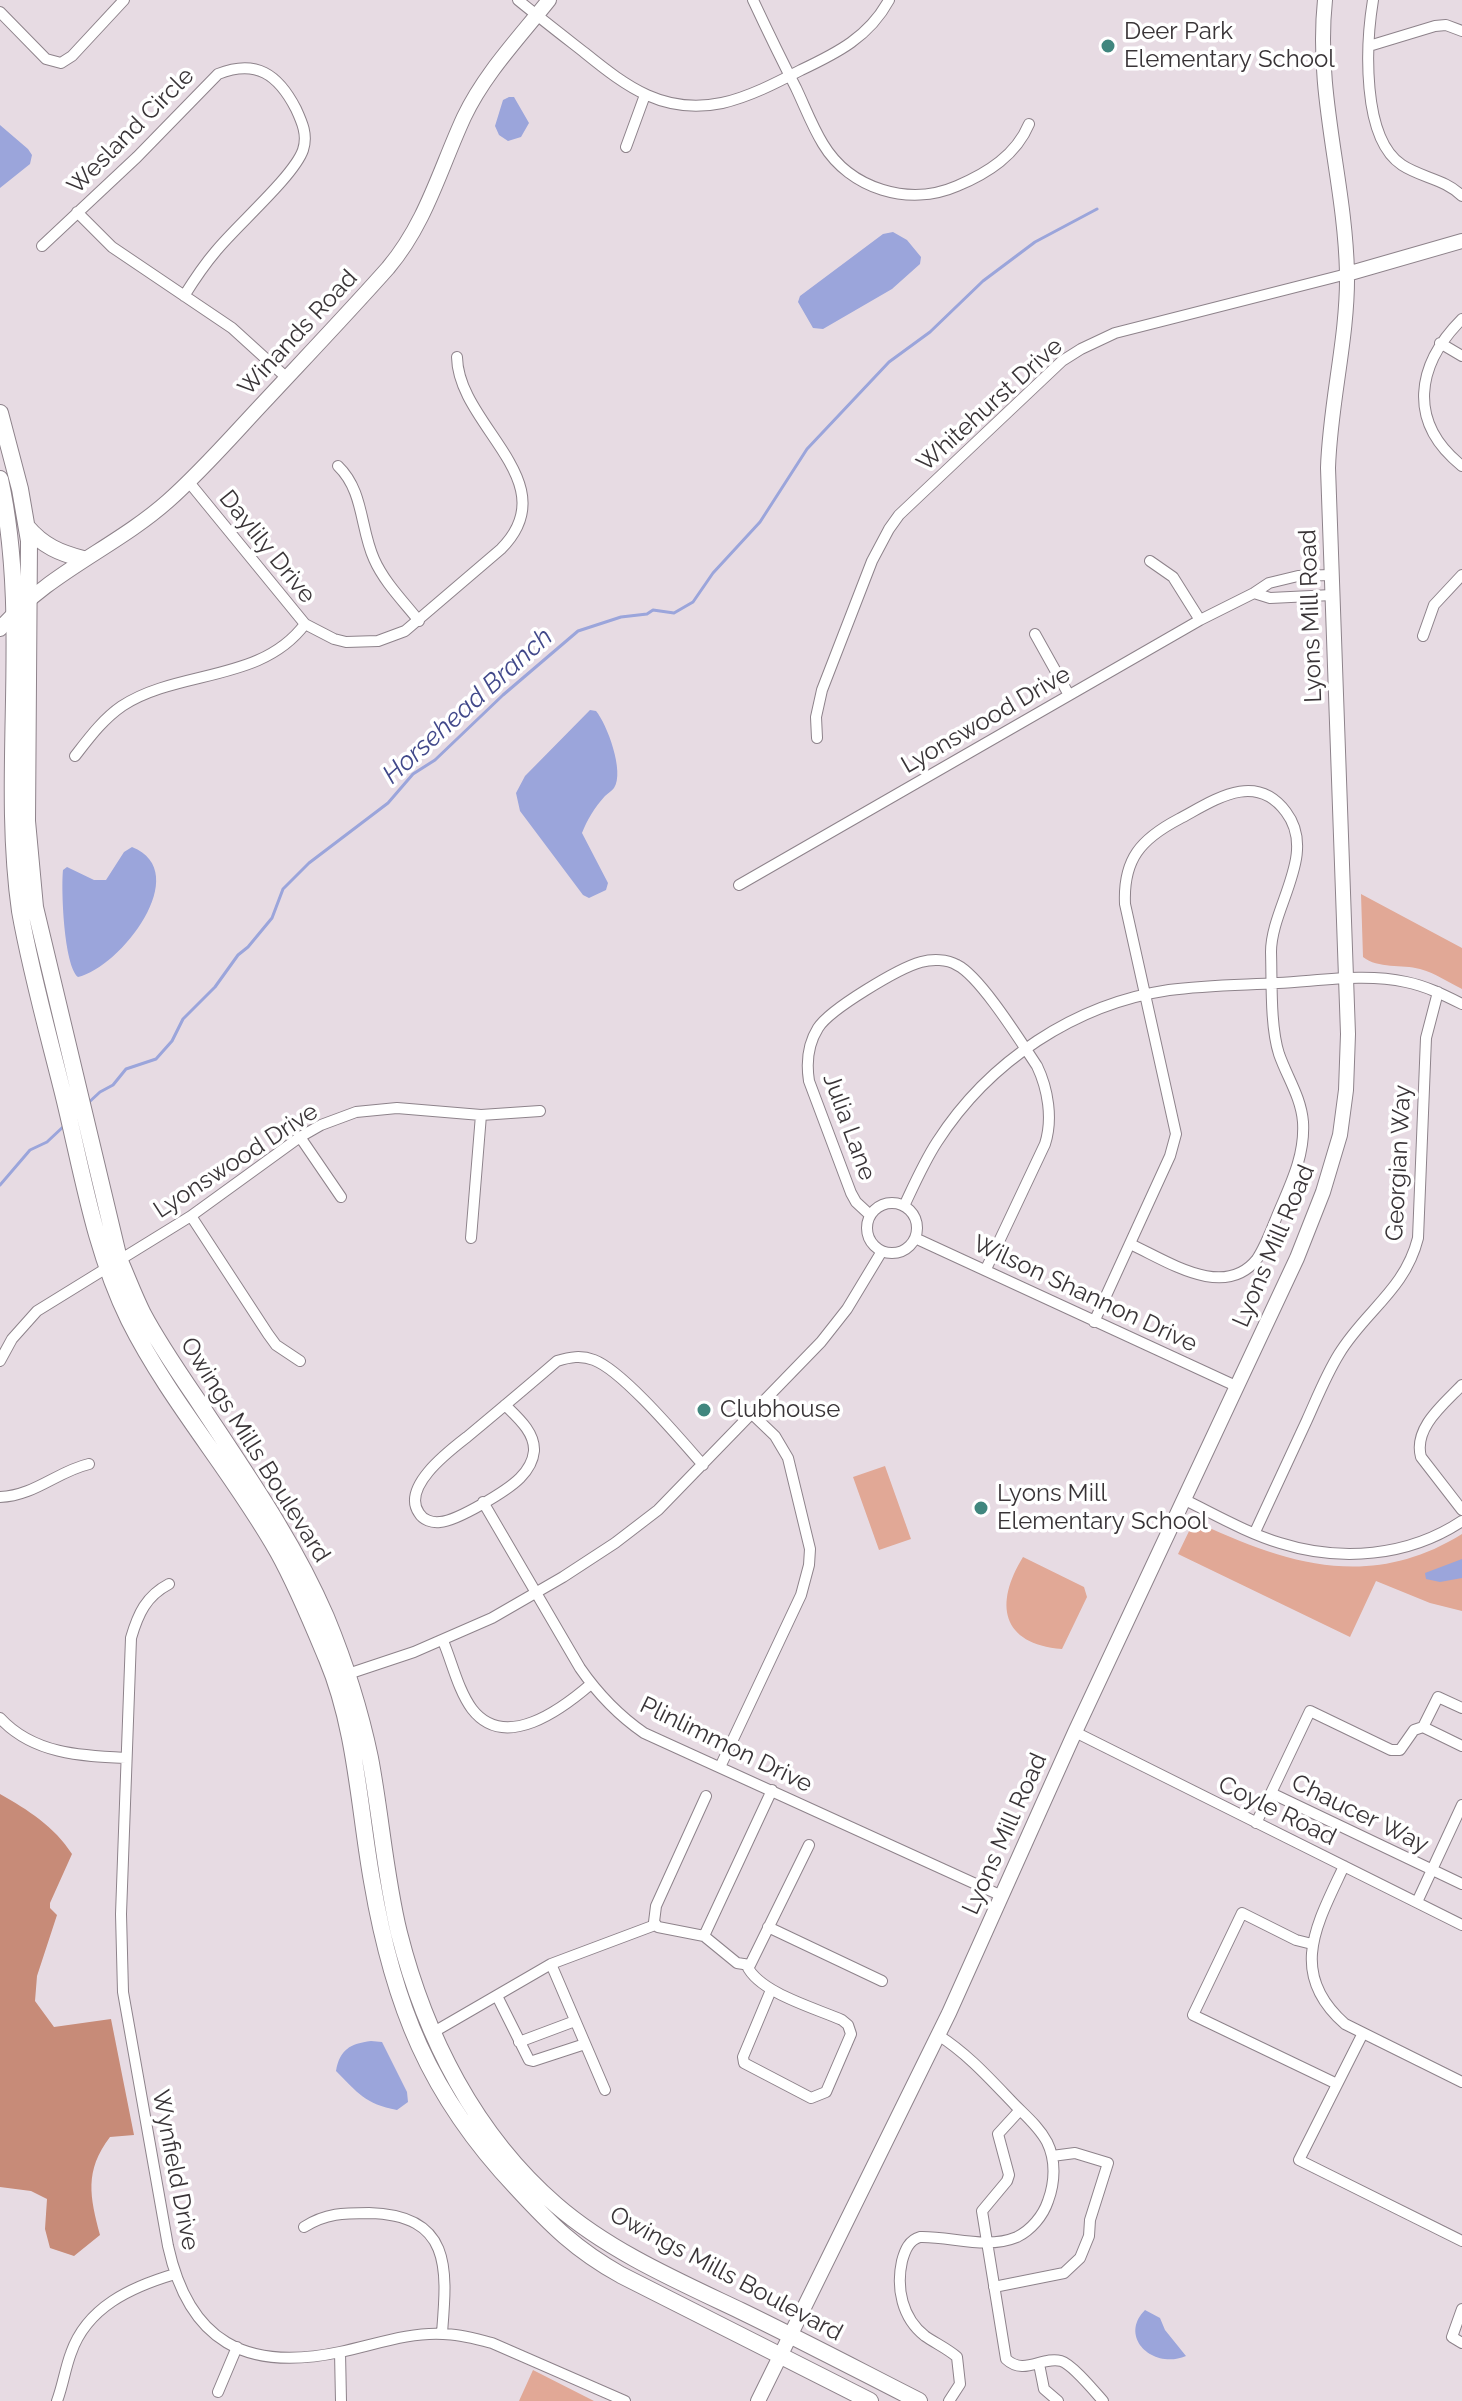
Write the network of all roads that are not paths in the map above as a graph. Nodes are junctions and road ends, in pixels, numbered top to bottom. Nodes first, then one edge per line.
1 (124, 0) edge
2 (518, 0) edge
3 (549, 0) edge
4 (753, 0) edge
5 (889, 0) edge
6 (1325, 0) edge
7 (1373, 0) edge
8 (0, 12) edge
9 (537, 15) junction
10 (1462, 31) edge
11 (1369, 46) junction
12 (790, 76) junction
13 (645, 95) junction
14 (1029, 124) dead end
15 (626, 147) dead end
16 (1462, 196) edge
17 (77, 212) junction
18 (1462, 241) edge
19 (42, 246) dead end
20 (1347, 274) junction
21 (184, 296) junction
22 (1462, 319) edge
23 (1440, 343) junction
24 (1462, 356) edge
25 (457, 357) dead end
26 (287, 378) junction
27 (0, 413) edge
28 (338, 466) dead end
29 (1462, 466) edge
30 (0, 479) edge
31 (188, 481) junction
32 (26, 526) junction
33 (83, 559) junction
34 (1150, 561) dead end
35 (1331, 575) junction
36 (1462, 575) edge
37 (1254, 593) junction
38 (1332, 595) junction
39 (30, 600) junction
40 (14, 612) junction
41 (1200, 620) junction
42 (419, 621) junction
43 (305, 624) junction
44 (0, 629) edge
45 (1035, 634) dead end
46 (1423, 636) dead end
47 (0, 676) edge
48 (13, 694) junction
49 (1069, 695) junction
50 (817, 738) dead end
51 (75, 756) dead end
52 (739, 885) dead end
53 (1346, 979) junction
54 (1273, 983) junction
55 (1438, 992) junction
56 (1145, 995) junction
57 (1462, 1004) edge
58 (1025, 1049) junction
59 (70, 1089) junction
60 (540, 1111) dead end
61 (481, 1115) junction
62 (300, 1137) junction
63 (341, 1197) dead end
64 (904, 1206) junction
65 (870, 1215) junction
66 (191, 1216) junction
67 (471, 1238) dead end
68 (915, 1238) junction
69 (1130, 1244) junction
70 (882, 1251) junction
71 (113, 1264) junction
72 (986, 1269) junction
73 (1094, 1322) junction
74 (0, 1361) edge
75 (300, 1361) dead end
76 (1462, 1385) edge
77 (1238, 1387) junction
78 (505, 1405) junction
79 (751, 1413) junction
80 (89, 1464) dead end
81 (703, 1465) junction
82 (0, 1497) edge
83 (1185, 1500) junction
84 (483, 1502) junction
85 (1462, 1510) edge
86 (1462, 1521) edge
87 (1255, 1532) junction
88 (169, 1584) dead end
89 (536, 1592) junction
90 (443, 1641) junction
91 (341, 1676) junction
92 (591, 1684) junction
93 (1462, 1708) edge
94 (0, 1718) edge
95 (1423, 1727) junction
96 (1075, 1732) junction
97 (1462, 1746) edge
98 (126, 1758) junction
99 (720, 1767) junction
100 (772, 1790) junction
101 (1271, 1793) junction
102 (706, 1796) dead end
103 (1462, 1805) edge
104 (1256, 1823) junction
105 (809, 1845) dead end
106 (1344, 1866) junction
107 (1432, 1870) junction
108 (1462, 1884) edge
109 (1002, 1896) junction
110 (1417, 1902) junction
111 (655, 1925) junction
112 (1462, 1925) edge
113 (768, 1927) junction
114 (704, 1936) junction
115 (1312, 1944) junction
116 (551, 1964) junction
117 (747, 1966) junction
118 (882, 1981) dead end
119 (771, 1990) junction
120 (497, 1996) junction
121 (575, 2021) junction
122 (432, 2033) junction
123 (1363, 2033) junction
124 (938, 2035) junction
125 (519, 2042) junction
126 (585, 2044) junction
127 (1462, 2082) edge
128 (1337, 2084) junction
129 (605, 2090) dead end
130 (1020, 2110) junction
131 (1052, 2156) junction
132 (304, 2227) dead end
133 (986, 2241) junction
134 (1462, 2241) edge
135 (175, 2274) junction
136 (994, 2287) junction
137 (1462, 2309) edge
138 (442, 2333) junction
139 (792, 2336) junction
140 (1462, 2343) edge
141 (237, 2347) junction
142 (340, 2352) junction
143 (781, 2356) junction
144 (1039, 2364) junction
145 (218, 2392) dead end
146 (57, 2401) edge
147 (341, 2401) edge
148 (625, 2401) edge
149 (758, 2401) edge
150 (870, 2401) edge
151 (919, 2401) edge
152 (949, 2401) edge
153 (1058, 2401) edge
154 (1103, 2401) edge

1 - 8 street
2 - 9 street
3 - 9 main road, Winands Road
4 - 12 street
5 - 12 street
6 - 20 main road, Lyons Mill Road
7 - 11 street
9 - 13 street
9 - 26 main road, Winands Road
10 - 11 street
11 - 16 street
12 - 13 street
12 - 14 street
13 - 15 street
17 - 19 street, Wesland Circle
17 - 21 street
17 - 21 street, Wesland Circle
18 - 20 main road
20 - 35 main road, Lyons Mill Road
20 - 50 street, Whitehurst Drive
21 - 26 street
22 - 23 street
23 - 24 street
23 - 29 street
25 - 42 street, Daylily Drive
26 - 31 main road, Winands Road
27 - 32 main road, Owings Mills Boulevard
28 - 42 street
30 - 40 main road, Owings Mills Boulevard
31 - 33 main road, Winands Road
31 - 43 street, Daylily Drive
32 - 33 main road
32 - 39 main road, Owings Mills Boulevard
33 - 39 main road, Winands Road
34 - 41 street
35 - 37 street, Lyonswood Drive
35 - 38 main road, Lyons Mill Road
36 - 46 street
37 - 38 street
37 - 41 street, Lyonswood Drive
38 - 53 main road, Lyons Mill Road
39 - 40 main road, Winands Road
39 - 59 main road, Owings Mills Boulevard
40 - 44 main road, Winands Road
40 - 48 main road, Owings Mills Boulevard
41 - 49 street, Lyonswood Drive
42 - 43 street, Daylily Drive
43 - 51 street
45 - 49 street
47 - 48 main road
48 - 59 main road, Owings Mills Boulevard
49 - 52 street, Lyonswood Drive
53 - 54 street
53 - 55 street
53 - 77 main road, Lyons Mill Road
54 - 56 street
54 - 56 street
54 - 69 street
55 - 57 street
55 - 87 street, Georgian Way
56 - 58 street
56 - 69 street
58 - 64 street
58 - 65 street, Julia Lane
58 - 72 street, Julia Lane
59 - 71 main road, Owings Mills Boulevard
59 - 71 main road, Owings Mills Boulevard
60 - 61 street, Lyonswood Drive
61 - 62 street, Lyonswood Drive
61 - 67 street
62 - 63 street
62 - 66 street, Lyonswood Drive
64 - 65 street
64 - 68 street
65 - 70 street
66 - 71 street, Lyonswood Drive
66 - 75 street
68 - 70 street
68 - 72 street, Wilson Shannon Drive
69 - 73 street
70 - 79 street
71 - 74 street, Lyonswood Drive
71 - 91 main road, Owings Mills Boulevard
72 - 73 street, Wilson Shannon Drive
73 - 77 street, Wilson Shannon Drive
76 - 85 street
77 - 83 main road, Lyons Mill Road
78 - 81 street
78 - 84 street
78 - 84 street
79 - 81 street
79 - 99 street
80 - 82 street
81 - 89 street
83 - 87 street
83 - 96 main road, Lyons Mill Road
84 - 89 street, Plinlimmon Drive
86 - 87 street
88 - 98 street, Wynfield Drive
89 - 90 street
89 - 92 street, Plinlimmon Drive
90 - 91 street
90 - 92 street
91 - 122 main road, Owings Mills Boulevard
91 - 143 main road, Owings Mills Boulevard
92 - 99 street, Plinlimmon Drive
93 - 95 street
94 - 98 street
95 - 97 street
95 - 101 street, Chaucer Way
96 - 104 street, Coyle Road
96 - 109 main road, Lyons Mill Road
98 - 135 street, Wynfield Drive
99 - 100 street, Plinlimmon Drive
100 - 109 street, Plinlimmon Drive
100 - 114 street
101 - 104 street, Chaucer Way
101 - 107 street, Chaucer Way
102 - 111 street
103 - 107 street
104 - 106 street, Coyle Road
105 - 113 street
106 - 110 street, Coyle Road
106 - 115 street
107 - 108 street, Chaucer Way
107 - 110 street
109 - 124 main road, Lyons Mill Road
110 - 112 street, Coyle Road
111 - 114 street
111 - 116 street
113 - 117 street
113 - 118 street
114 - 117 street
115 - 123 street
115 - 128 street
116 - 120 street
116 - 121 street
117 - 119 street
119 - 119 street
120 - 122 street
120 - 125 street
121 - 125 street
121 - 126 street
122 - 139 main road, Owings Mills Boulevard
123 - 127 street
123 - 128 street
124 - 130 street
124 - 139 main road, Lyons Mill Road
125 - 126 street
126 - 129 street
128 - 134 street
130 - 131 street
130 - 133 street
131 - 133 street
131 - 136 street
132 - 138 street
133 - 136 street
133 - 152 street
135 - 141 street, Wynfield Drive
135 - 146 street
136 - 144 street
137 - 140 street
138 - 142 street, Wynfield Drive
138 - 148 street, Wynfield Drive
139 - 143 main road, Lyons Mill Road
139 - 151 main road, Owings Mills Boulevard
141 - 142 street, Wynfield Drive
141 - 145 street
142 - 147 street
143 - 149 main road, Lyons Mill Road
143 - 150 main road, Owings Mills Boulevard
144 - 153 street
144 - 154 street

